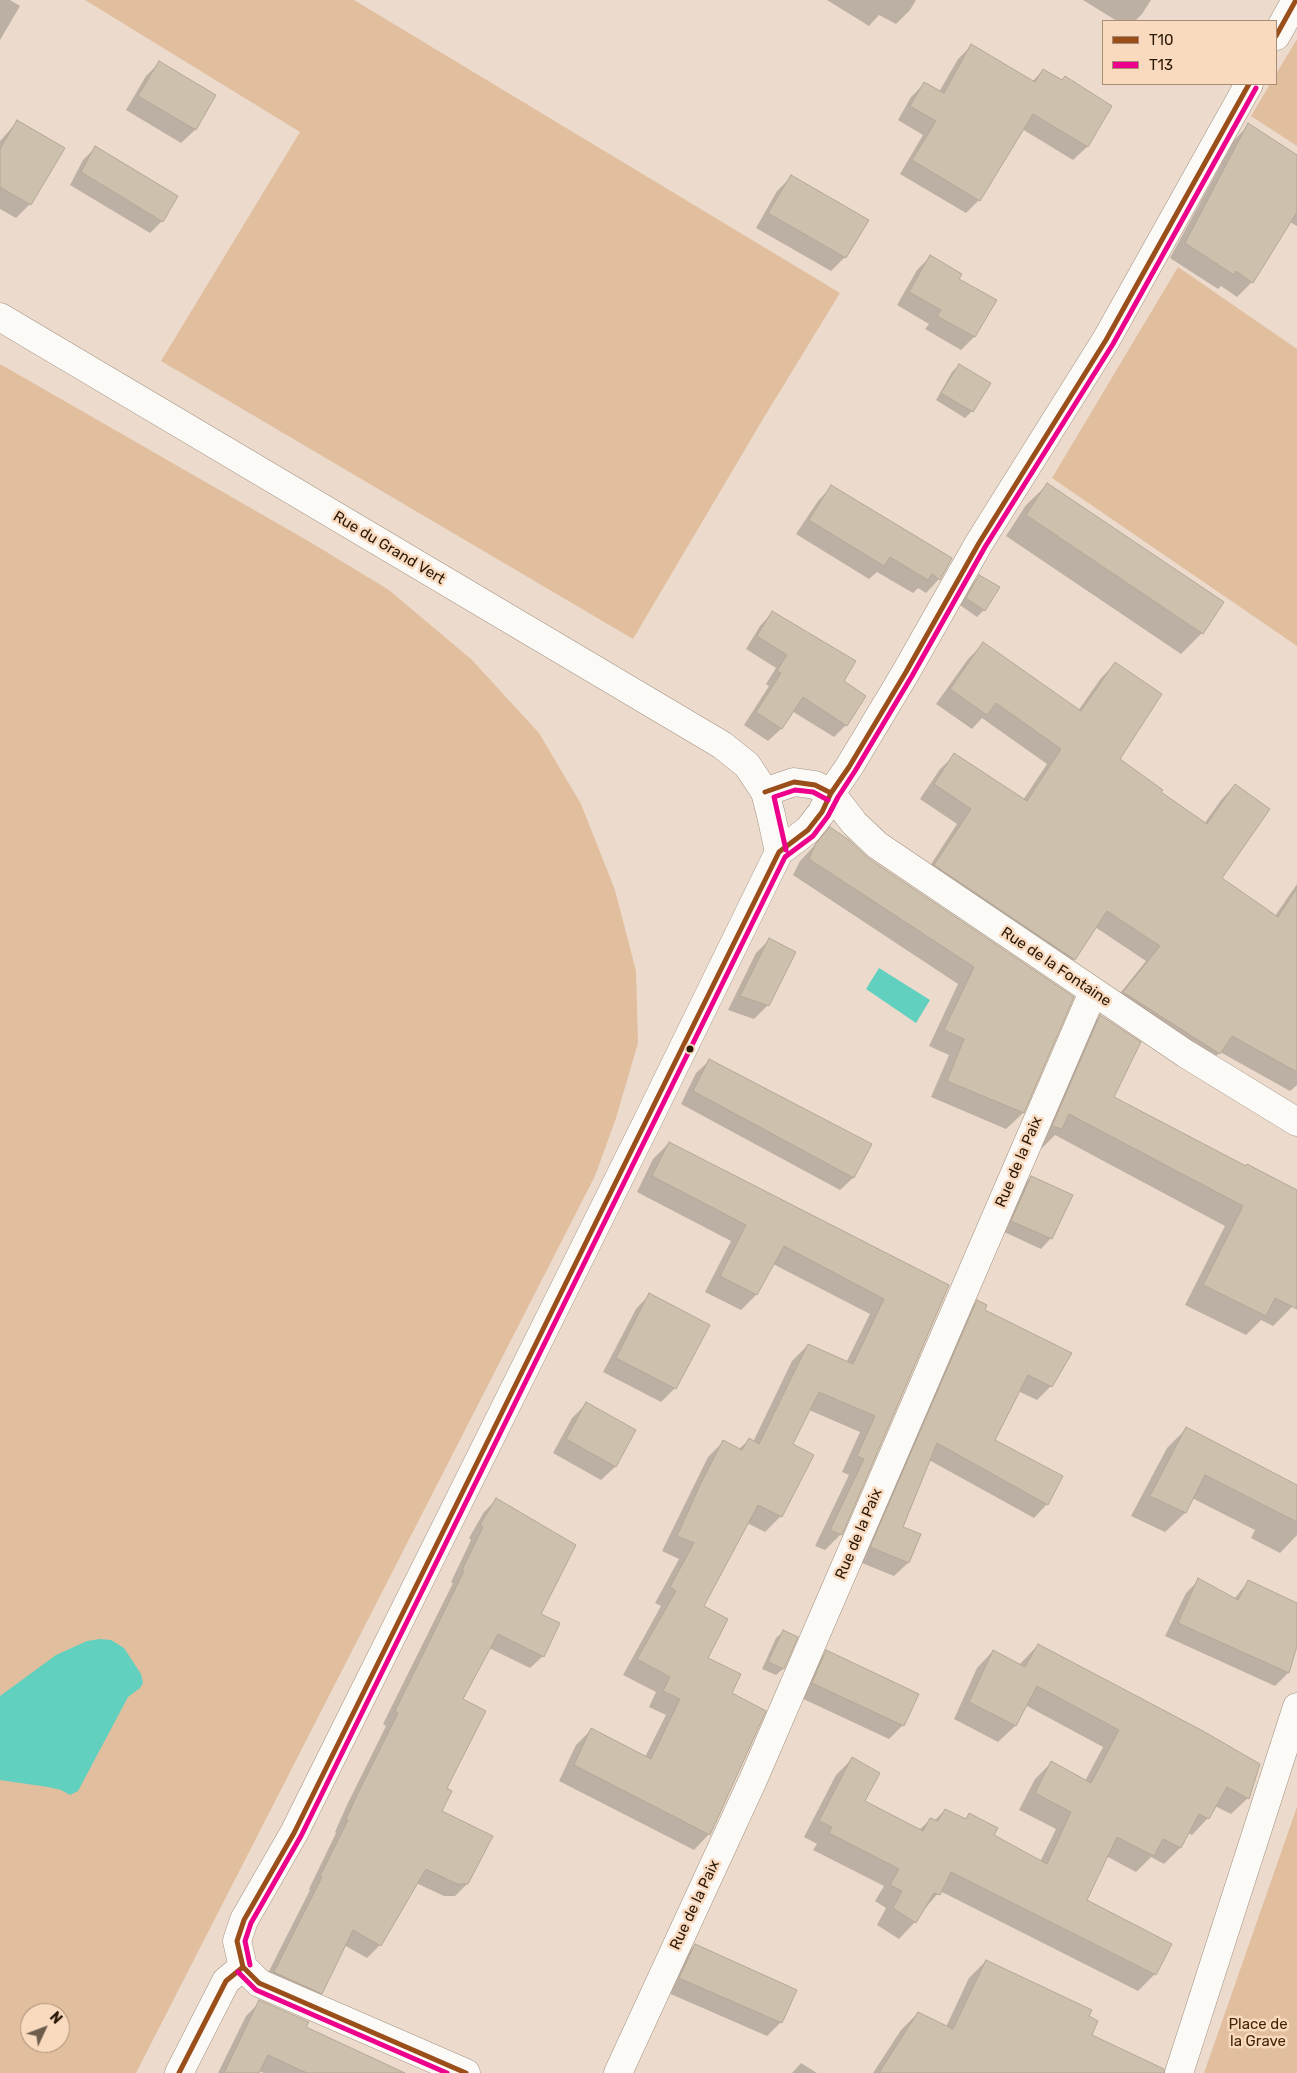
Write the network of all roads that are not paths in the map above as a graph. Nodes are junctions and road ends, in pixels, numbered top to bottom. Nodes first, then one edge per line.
1 (1291, 2) edge
2 (1277, 34) edge
3 (1248, 85) edge
4 (0, 317) edge
5 (765, 792) junction
6 (831, 793) junction
7 (779, 852) junction
8 (1093, 992) junction
9 (1297, 1122) edge
10 (1297, 1706) edge
11 (243, 1967) junction
12 (179, 2073) edge
13 (466, 2073) edge
14 (618, 2073) edge
15 (1179, 2073) edge

1 - 2 street
3 - 6 street
4 - 5 street, Rue du Grand Vert
5 - 6 street
5 - 7 street, Rue du Grand Vert
6 - 7 street
6 - 8 street, Rue de la Fontaine
7 - 11 street
8 - 9 street, Rue de la Fontaine
8 - 14 street, Rue de la Paix
10 - 15 street
11 - 12 street
11 - 13 street

